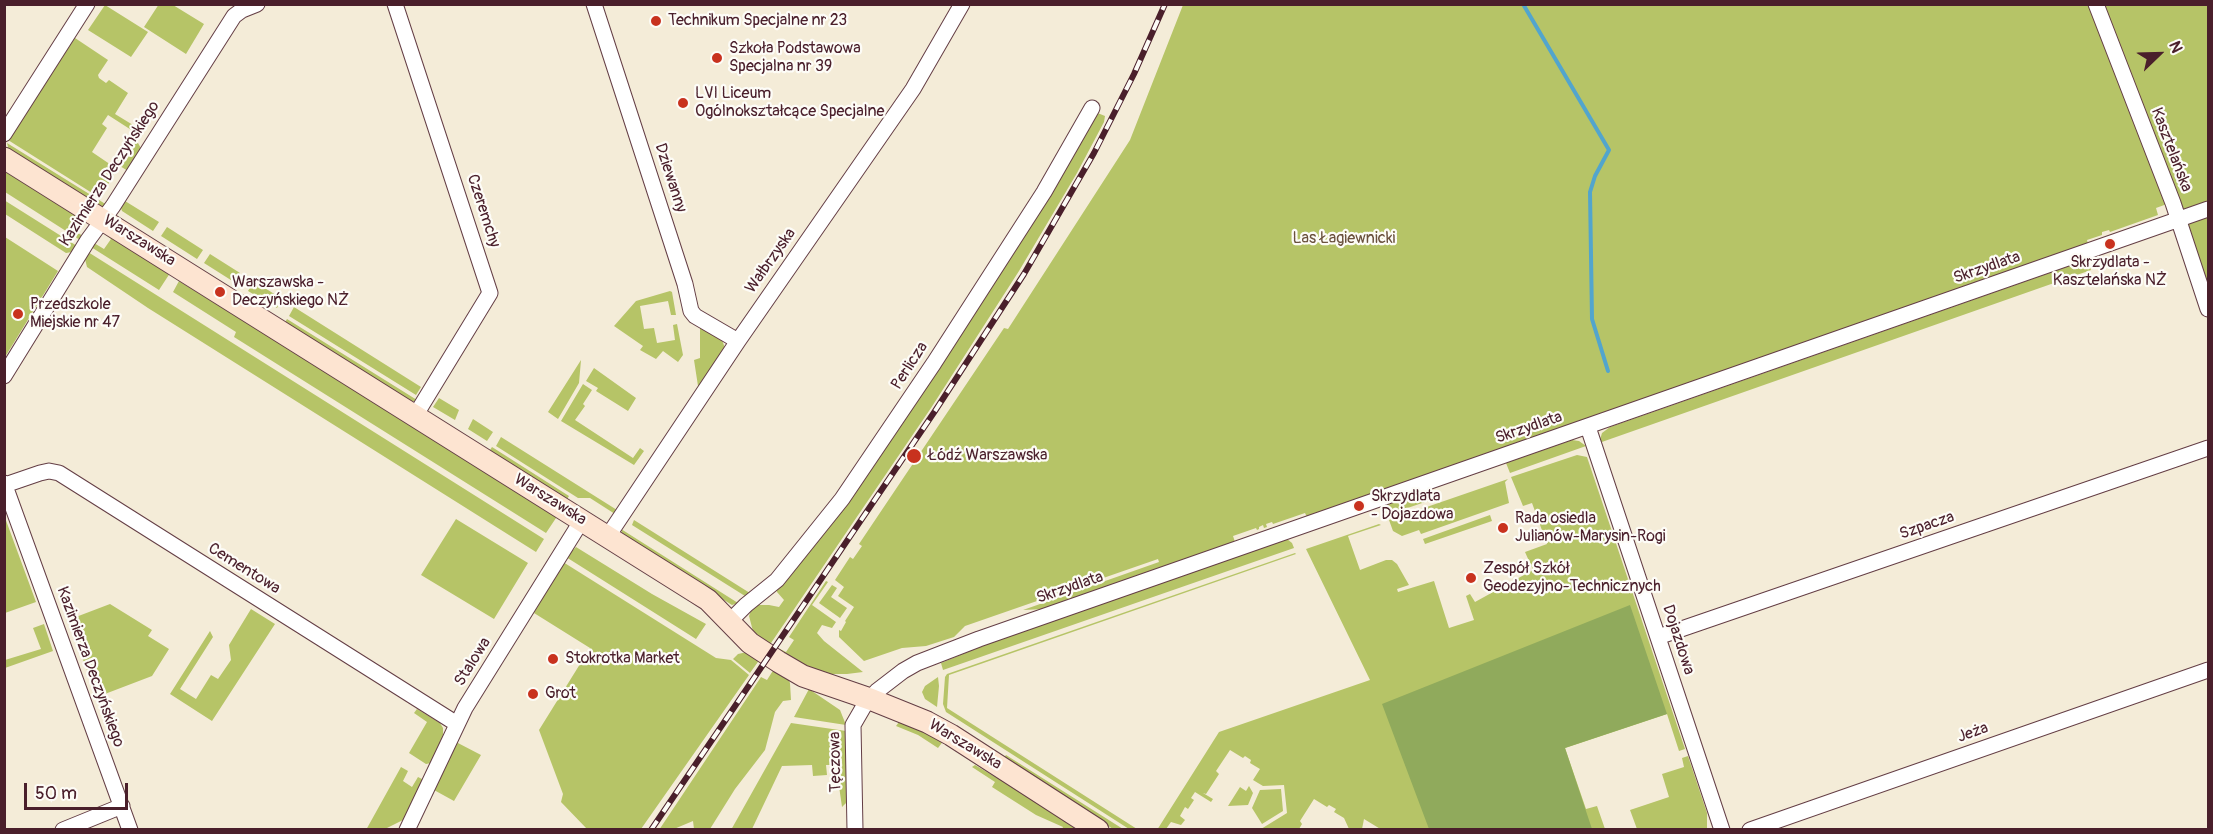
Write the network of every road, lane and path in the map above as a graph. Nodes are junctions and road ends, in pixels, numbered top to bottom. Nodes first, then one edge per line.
1 (87, 4) edge
2 (257, 4) edge
3 (395, 4) edge
4 (594, 4) edge
5 (962, 4) edge
6 (2096, 4) edge
7 (1092, 108) dead end
8 (4, 134) edge
9 (4, 158) edge
10 (2208, 209) edge
11 (103, 219) junction
12 (2178, 220) junction
13 (2208, 309) edge
14 (738, 341) junction
15 (4, 376) edge
16 (415, 416) junction
17 (1587, 427) junction
18 (2208, 448) edge
19 (5, 484) edge
20 (582, 520) junction
21 (608, 536) junction
22 (729, 622) junction
23 (1658, 637) junction
24 (2208, 670) edge
25 (870, 699) junction
26 (457, 724) junction
27 (122, 806) junction
28 (63, 830) edge
29 (130, 830) edge
30 (407, 830) edge
31 (855, 830) edge
32 (1098, 830) edge
33 (1722, 830) edge
34 (1750, 830) edge

1 - 8 street
2 - 11 street, Kazimierza Deczyńskiego
3 - 16 street, Czeremchy
4 - 14 street, Dziewanny
5 - 14 street, Wałbrzyska
6 - 12 street, Kasztelańska
7 - 22 street, Perlicza
9 - 11 street, Warszawska
10 - 12 street, Skrzydlata
11 - 15 street, Kazimierza Deczyńskiego
11 - 16 street, Warszawska
12 - 13 street, Kasztelańska
12 - 17 street, Skrzydlata
14 - 21 street, Wałbrzyska
16 - 20 street, Warszawska
17 - 23 street, Dojazdowa
17 - 25 street, Skrzydlata
18 - 23 street, Szpacza
19 - 26 street, Cementowa
19 - 27 street, Kazimierza Deczyńskiego
20 - 21 street, Warszawska
20 - 26 street, Stalowa
21 - 22 street, Warszawska
22 - 25 street, Warszawska
23 - 33 street, Dojazdowa
24 - 34 street, Jeża
25 - 31 street, Tęczowa
25 - 32 street, Warszawska
26 - 30 street, Stalowa
27 - 28 street
27 - 29 street, Kazimierza Deczyńskiego

